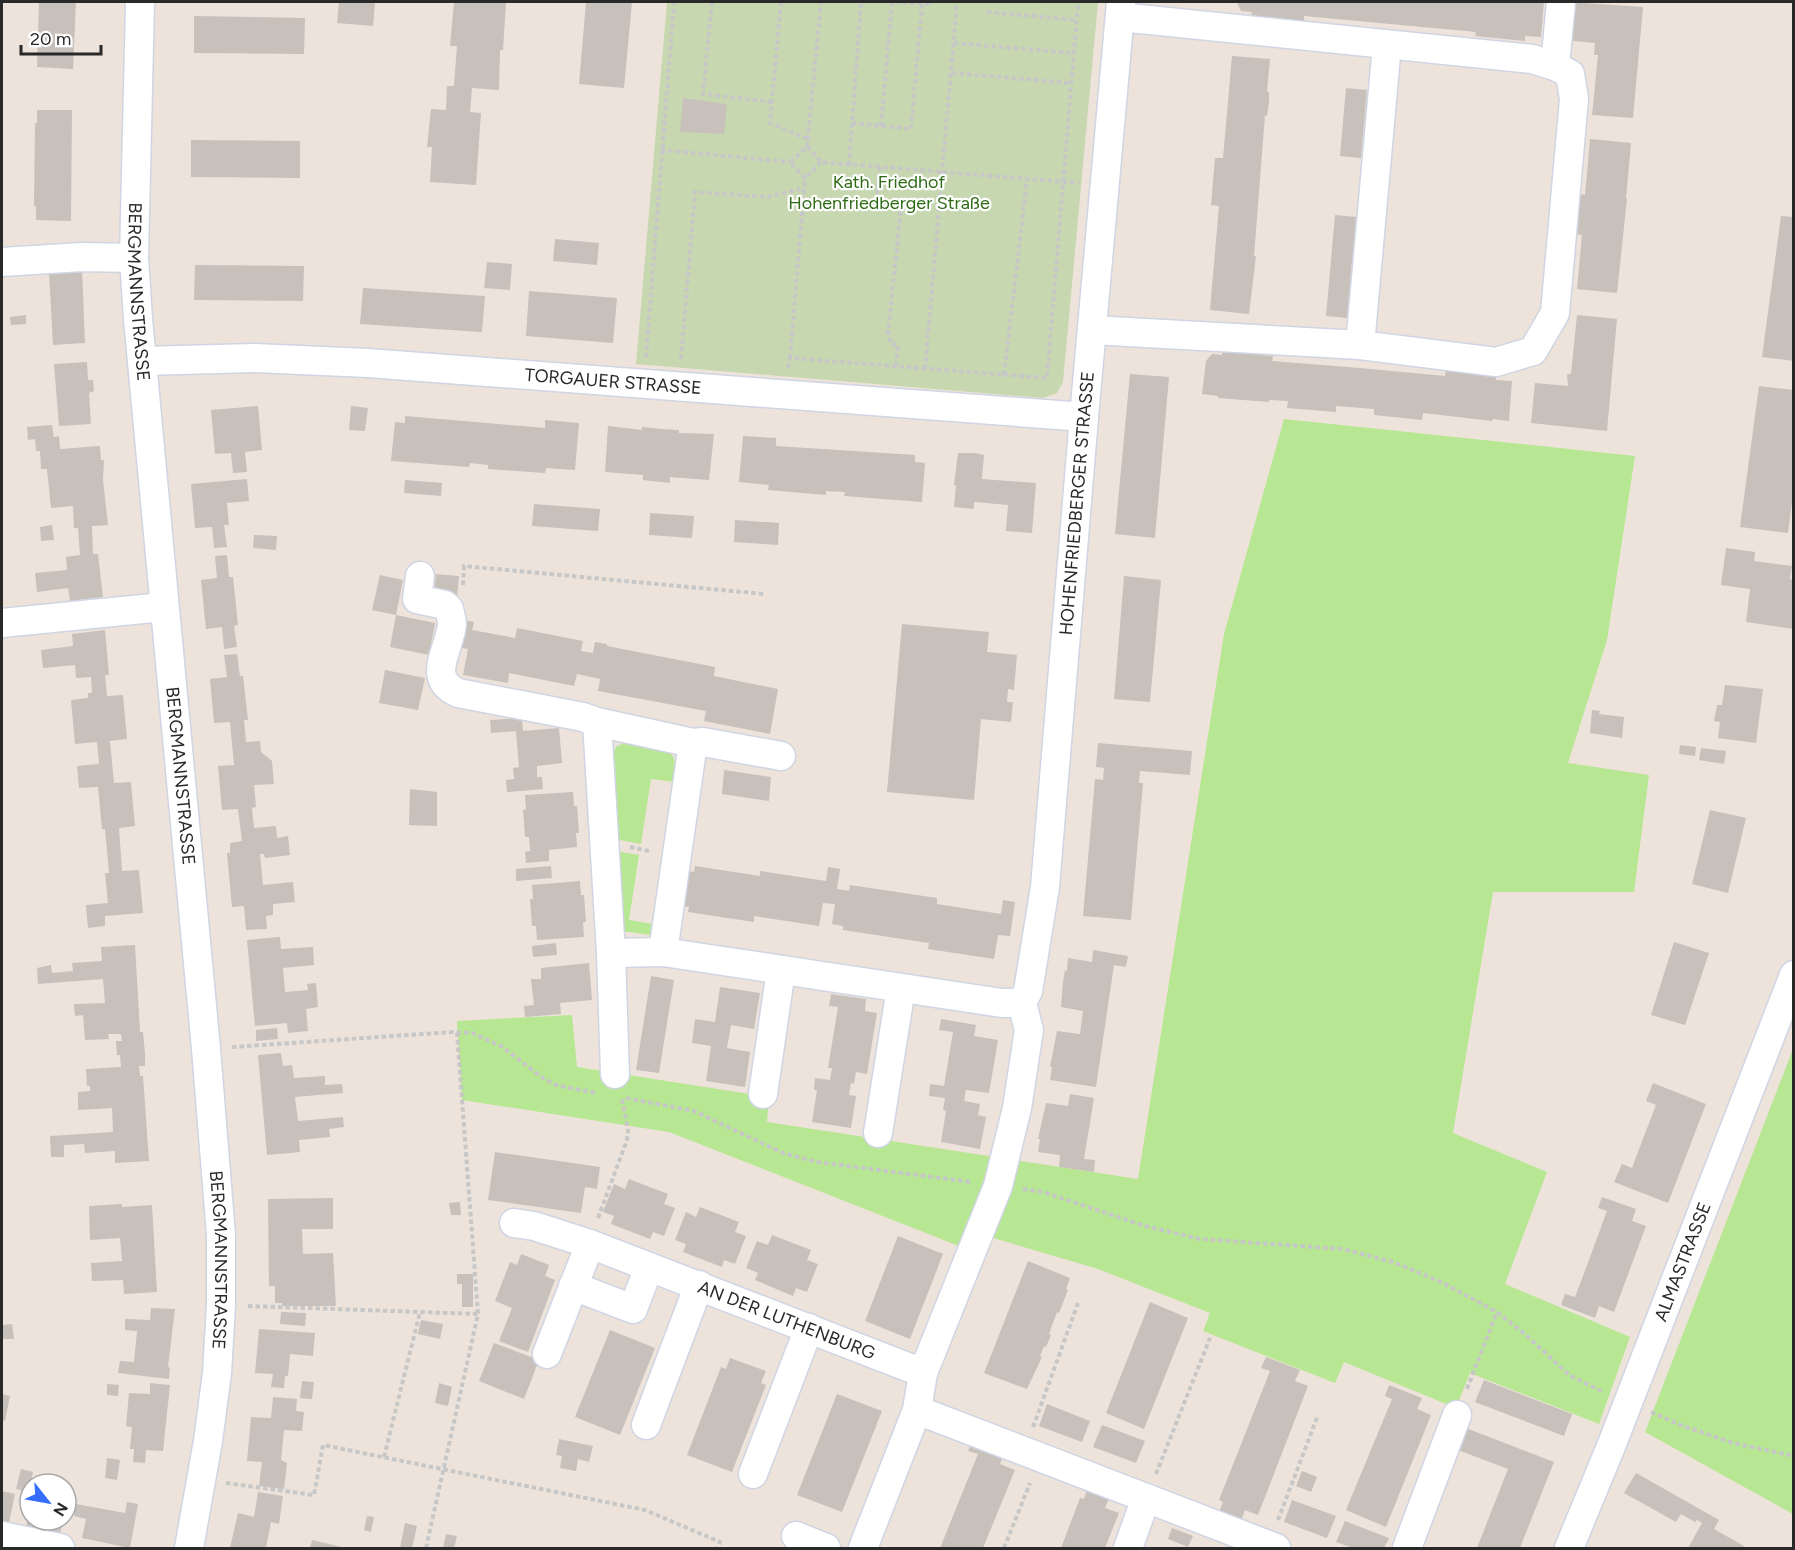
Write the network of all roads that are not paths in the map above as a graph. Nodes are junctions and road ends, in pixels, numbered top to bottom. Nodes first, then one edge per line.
1 (140, 2) edge
2 (1561, 2) edge
3 (1120, 9) edge
4 (1219, 14) edge
5 (1387, 45) junction
6 (1555, 66) junction
7 (134, 258) junction
8 (2, 262) edge
9 (1092, 330) junction
10 (1360, 345) junction
11 (142, 361) junction
12 (1084, 417) junction
13 (420, 576) dead end
14 (163, 607) junction
15 (2, 623) edge
16 (597, 722) junction
17 (693, 743) junction
18 (780, 756) dead end
19 (663, 952) junction
20 (611, 953) junction
21 (781, 970) junction
22 (1794, 975) edge
23 (901, 988) junction
24 (1022, 1004) junction
25 (612, 1088) road end
26 (763, 1094) dead end
27 (878, 1133) dead end
28 (514, 1223) dead end
29 (590, 1244) junction
30 (649, 1267) junction
31 (573, 1286) junction
32 (699, 1286) junction
33 (809, 1328) junction
34 (547, 1354) dead end
35 (922, 1373) junction
36 (917, 1410) junction
37 (1457, 1414) road end
38 (646, 1425) dead end
39 (753, 1473) dead end
40 (1146, 1498) junction
41 (2, 1536) edge
42 (796, 1536) dead end
43 (1272, 1547) edge
44 (60, 1548) edge
45 (189, 1548) edge
46 (826, 1548) edge
47 (863, 1548) edge
48 (1128, 1548) edge
49 (1407, 1548) edge
50 (1569, 1548) edge

1 - 7 street, BERGMANNSTRASSE
2 - 6 street
3 - 4 street
3 - 9 street, HOHENFRIEDBERGER STRASSE
4 - 5 street
5 - 6 street
5 - 10 street
6 - 10 street
7 - 8 street
7 - 11 street, BERGMANNSTRASSE
9 - 10 street
9 - 12 street, HOHENFRIEDBERGER STRASSE
11 - 12 street, TORGAUER STRASSE
11 - 14 street, BERGMANNSTRASSE
12 - 24 street, HOHENFRIEDBERGER STRASSE
13 - 16 street
14 - 15 street
14 - 45 street, BERGMANNSTRASSE
16 - 17 street
16 - 20 street
17 - 18 street
17 - 19 street
19 - 20 street
19 - 21 street
20 - 25 street
21 - 23 street
21 - 26 street
22 - 50 street, ALMASTRASSE
23 - 24 street
23 - 27 street
24 - 35 street, HOHENFRIEDBERGER STRASSE
28 - 29 street, AN DER LUTHENBURG
29 - 30 street, AN DER LUTHENBURG
29 - 31 street
30 - 31 street
30 - 32 street, AN DER LUTHENBURG
31 - 34 street
32 - 33 street, AN DER LUTHENBURG
32 - 38 street
33 - 35 street, AN DER LUTHENBURG
33 - 39 street
35 - 36 street
36 - 40 street
36 - 47 street
37 - 49 street
40 - 43 street
40 - 48 street
41 - 44 street
42 - 46 street

